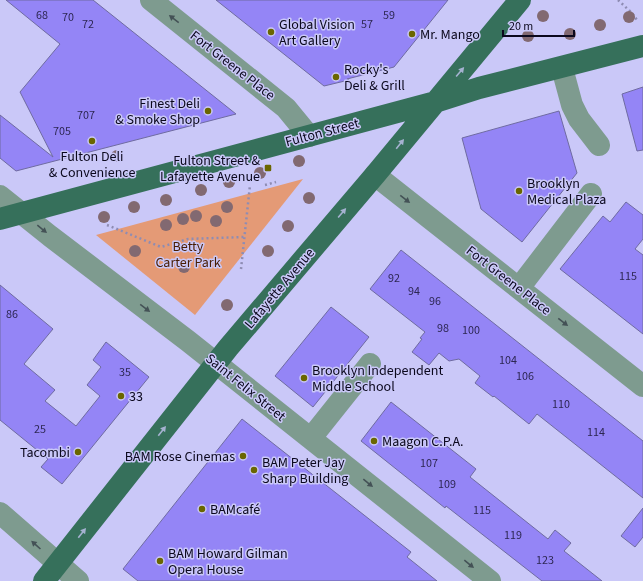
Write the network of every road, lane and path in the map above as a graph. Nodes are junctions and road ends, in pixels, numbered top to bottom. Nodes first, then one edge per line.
1 (151, 0) edge
2 (520, 0) edge
3 (618, 0) edge
4 (637, 20) dead end
5 (643, 46) edge
6 (562, 68) junction
7 (435, 102) junction
8 (309, 136) junction
9 (599, 145) dead end
10 (375, 174) junction
11 (276, 182) dead end
12 (250, 185) dead end
13 (265, 185) dead end
14 (591, 194) dead end
15 (0, 196) edge
16 (23, 213) junction
17 (0, 219) edge
18 (107, 225) dead end
19 (244, 237) junction
20 (240, 269) dead end
21 (519, 288) junction
22 (216, 363) junction
23 (370, 364) dead end
24 (643, 386) edge
25 (310, 438) junction
26 (0, 513) edge
27 (58, 564) junction
28 (44, 581) edge
29 (78, 581) edge
30 (490, 581) edge

8 -> 1 street, Fort Greene Place
7 -> 2 main road, Lafayette Avenue
3 - 4 path
5 - 6 main road, Fulton Street
6 - 7 main road, Fulton Street
6 - 9 street
7 - 8 main road, Fulton Street
10 -> 7 main road, Lafayette Avenue
8 - 16 main road, Fulton Street
10 -> 21 street, Fort Greene Place
22 -> 10 main road, Lafayette Avenue
11 - 13 path
12 - 19 path
14 - 21 street
15 - 16 street, Saint Felix Street
16 - 17 main road, Fulton Street
16 -> 22 street, Saint Felix Street
18 - 19 path
19 - 20 path
21 -> 24 street, Fort Greene Place
22 - 25 street, Saint Felix Street
27 -> 22 main road, Lafayette Avenue
23 - 25 street
25 -> 30 street, Saint Felix Street
27 -> 26 street
27 - 28 main road, Lafayette Avenue
27 - 29 street

